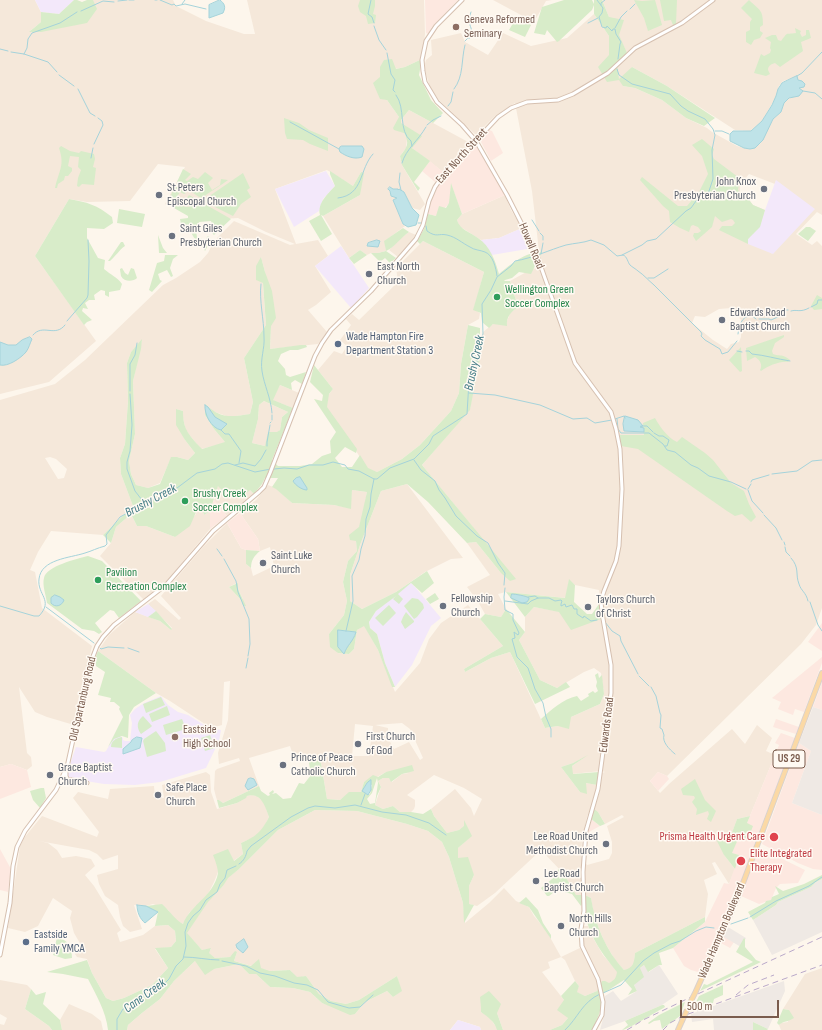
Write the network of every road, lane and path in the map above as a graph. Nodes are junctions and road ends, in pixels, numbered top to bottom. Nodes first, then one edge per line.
1 (462, 0) edge
2 (713, 0) edge
3 (476, 141) junction
4 (612, 416) joint
5 (272, 470) joint
6 (822, 673) edge
7 (68, 766) junction
8 (86, 783) dead end
9 (0, 955) edge
10 (594, 1030) edge
11 (678, 1030) edge

1 - 3 main road, Howell Road
2 - 3 main road, East North Street
3 - 4 main road, Howell Road
3 - 5 main road, East North Street
4 - 10 main road, Edwards Road
5 - 7 main road, Old Spartanburg Road
6 - 11 main road, Wade Hampton Boulevard / US 29, bridge
7 - 8 main road
7 - 9 main road, Old Spartanburg Road

